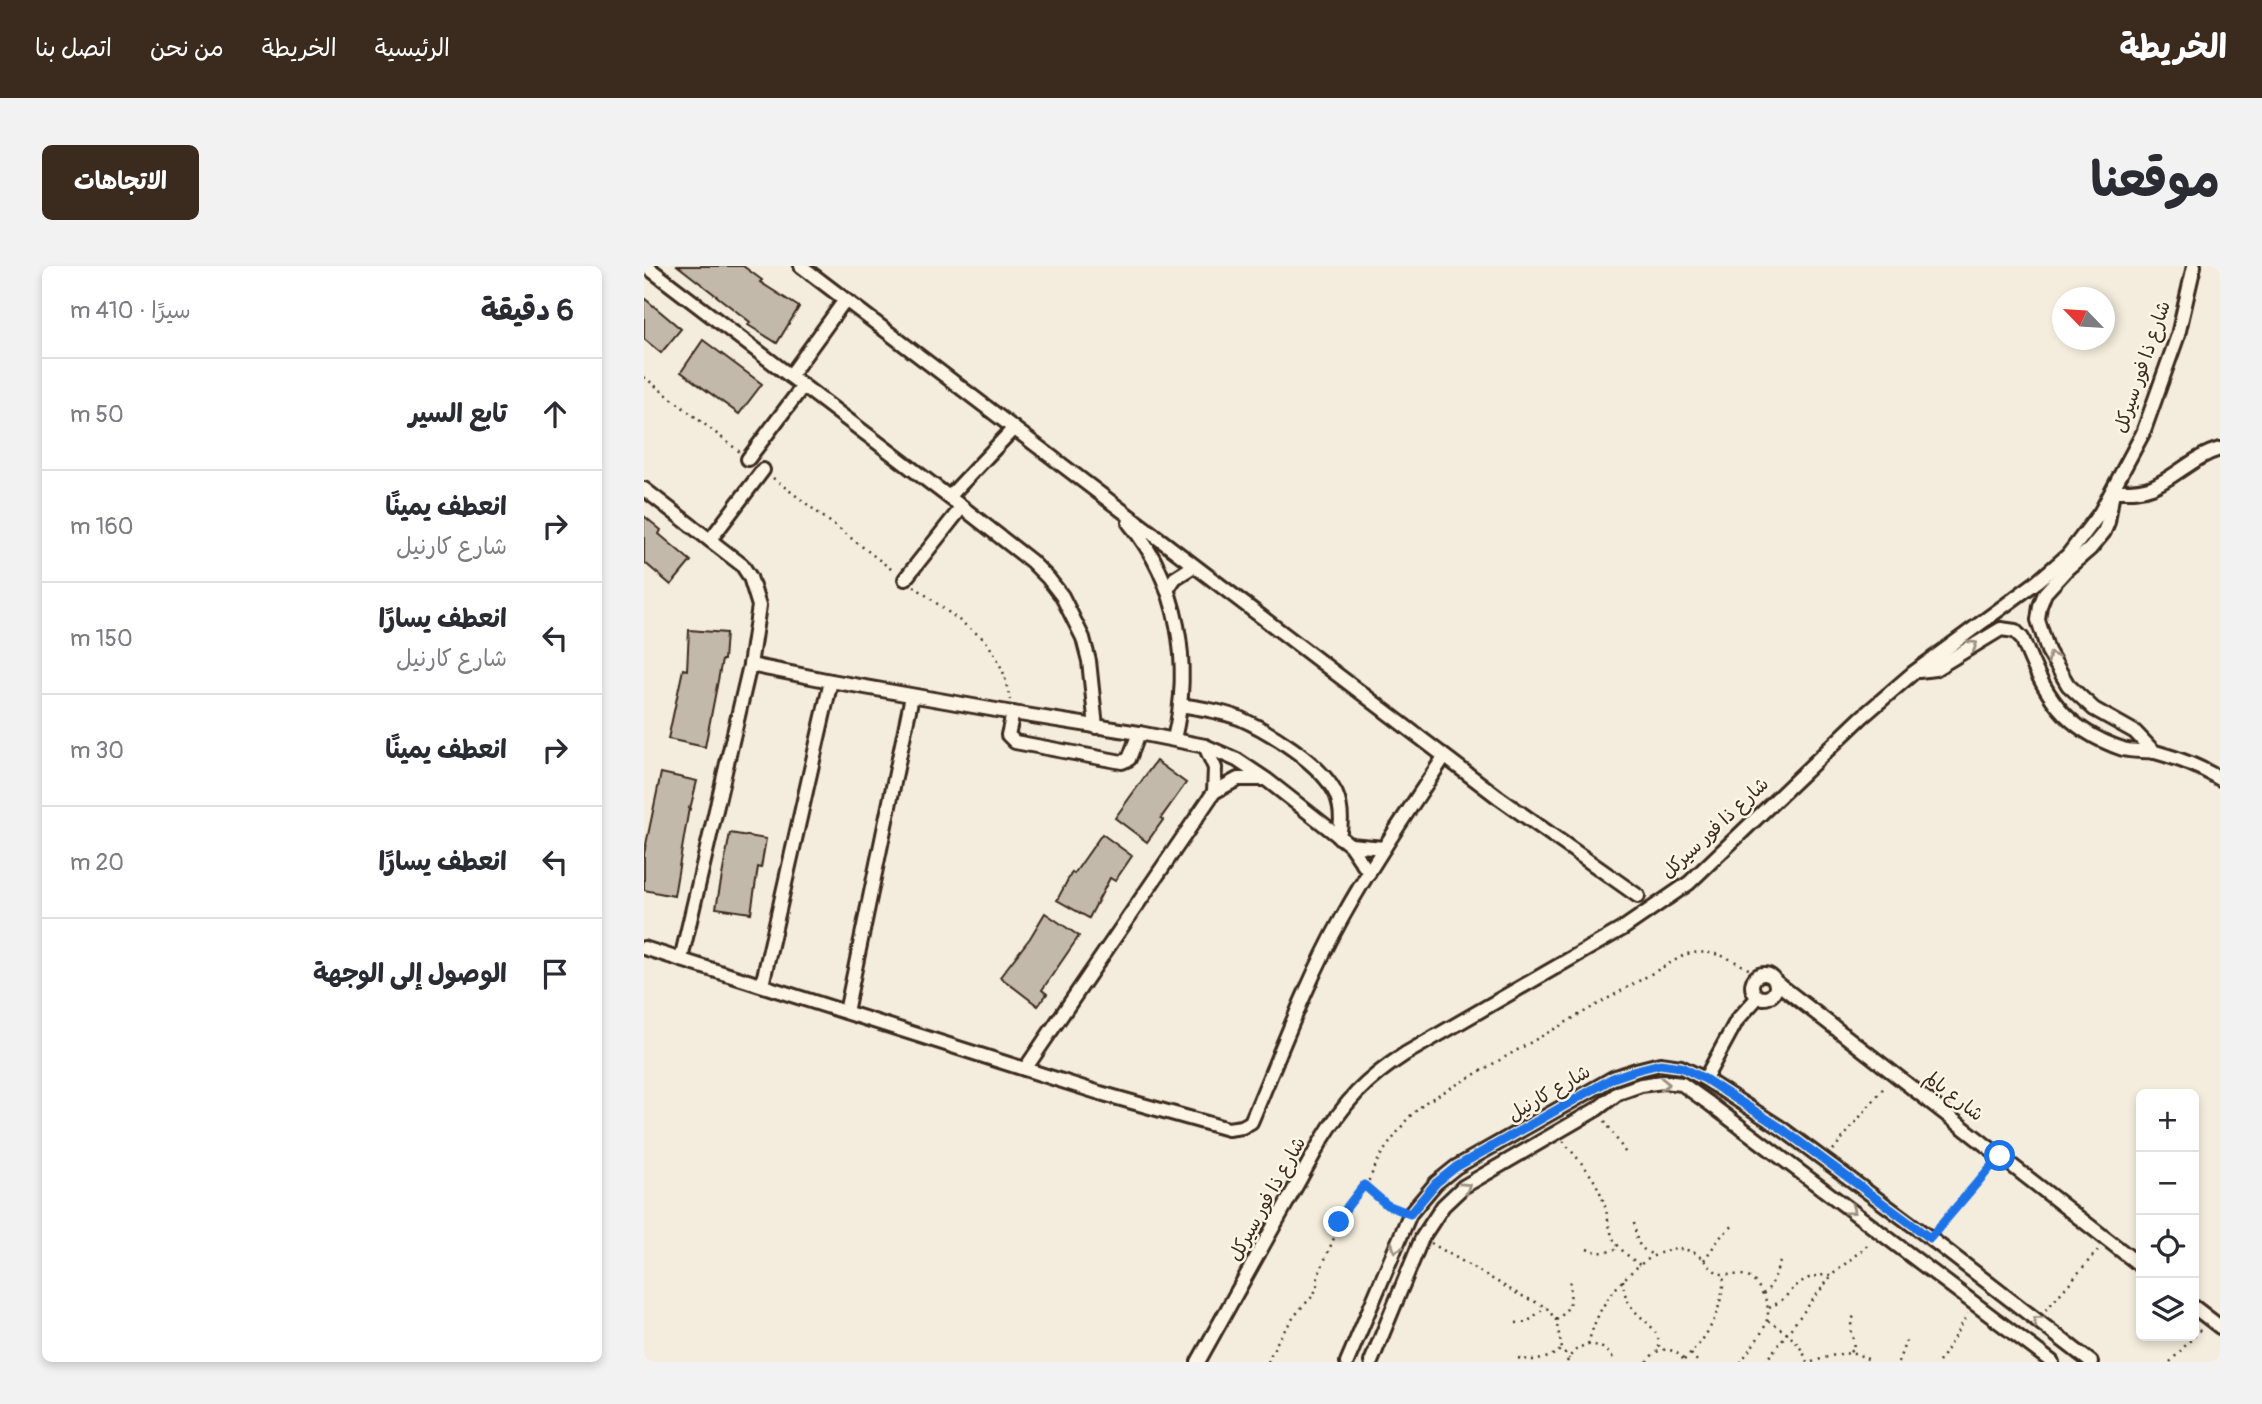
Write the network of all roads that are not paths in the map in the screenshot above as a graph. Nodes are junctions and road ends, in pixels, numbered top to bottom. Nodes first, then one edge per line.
1 (646, 266) edge
2 (801, 266) edge
3 (2194, 266) edge
4 (845, 300) junction
5 (790, 376) junction
6 (803, 386) junction
7 (1014, 428) junction
8 (2220, 449) edge
9 (748, 458) road end
10 (763, 470) road end
11 (644, 489) edge
12 (2113, 491) junction
13 (949, 498) junction
14 (962, 507) junction
15 (1118, 509) junction
16 (710, 540) junction
17 (1194, 566) junction
18 (905, 579) road end
19 (1167, 590) junction
20 (750, 665) junction
21 (1913, 673) junction
22 (831, 681) junction
23 (2068, 685) junction
24 (912, 696) junction
25 (2050, 700) junction
26 (1181, 705) junction
27 (2094, 709) junction
28 (1013, 713) junction
29 (1096, 727) junction
30 (2081, 729) junction
31 (1139, 733) junction
32 (1174, 739) junction
33 (1205, 746) junction
34 (2154, 752) junction
35 (1444, 757) junction
36 (1268, 779) junction
37 (2220, 779) edge
38 (1214, 792) junction
39 (1345, 841) junction
40 (1384, 848) junction
41 (1369, 873) junction
42 (1638, 895) dead end
43 (644, 948) edge
44 (681, 959) junction
45 (1776, 982) junction
46 (762, 985) junction
47 (1758, 997) junction
48 (846, 1012) junction
49 (1025, 1069) junction
50 (1613, 1078) junction
51 (1705, 1079) junction
52 (1618, 1093) junction
53 (1781, 1128) junction
54 (1769, 1147) junction
55 (2136, 1262) edge
56 (2199, 1311) edge
57 (2215, 1324) edge
58 (1198, 1362) edge
59 (1347, 1362) edge
60 (1371, 1362) edge
61 (2052, 1362) edge
62 (2091, 1362) edge

1 - 5 street
2 - 4 street
3 - 12 street, شارع ذا فور سيركل
4 - 5 street
4 - 7 street
5 - 6 street
6 - 9 street
6 - 13 street
7 - 13 street
7 - 15 street
8 - 12 street
10 - 16 street
11 - 16 street
12 - 21 street, شارع ذا فور سيركل
23 -> 12 street
13 - 14 street
14 - 18 street
14 - 29 street
15 - 17 street
15 - 19 street
16 - 20 street
17 - 19 street
17 - 35 street
19 - 26 street
20 - 22 street
20 - 44 street
21 -> 25 street
21 - 58 street, شارع ذا فور سيركل
22 - 24 street
22 - 46 street
23 - 25 street
23 - 27 street
24 - 28 street
24 - 48 street
25 - 30 street
26 - 32 street
26 - 39 street
27 - 30 street
27 - 34 street
28 - 29 street
28 - 31 street
29 - 31 street
30 - 34 street
31 - 32 street
32 - 33 street
33 - 36 street
33 - 38 street
34 - 37 street
35 - 40 street
35 - 42 street
36 - 38 street
36 - 39 street
38 - 49 street
39 - 40 street
39 - 41 street
40 - 41 street
41 - 49 street
43 - 44 street
44 - 46 street
45 - 47 street
45 - 47 street
45 - 55 street, شارع بالم
46 - 48 street
47 - 51 street
48 - 49 street
50 - 51 street, شارع كارنيل
50 - 52 street
50 -> 59 street, شارع كارنيل
51 - 53 street, شارع كارنيل
52 -> 54 street, شارع كارنيل
60 -> 52 street, شارع كارنيل
53 - 54 street
62 -> 53 street, شارع كارنيل
54 -> 61 street, شارع كارنيل
56 - 57 street

